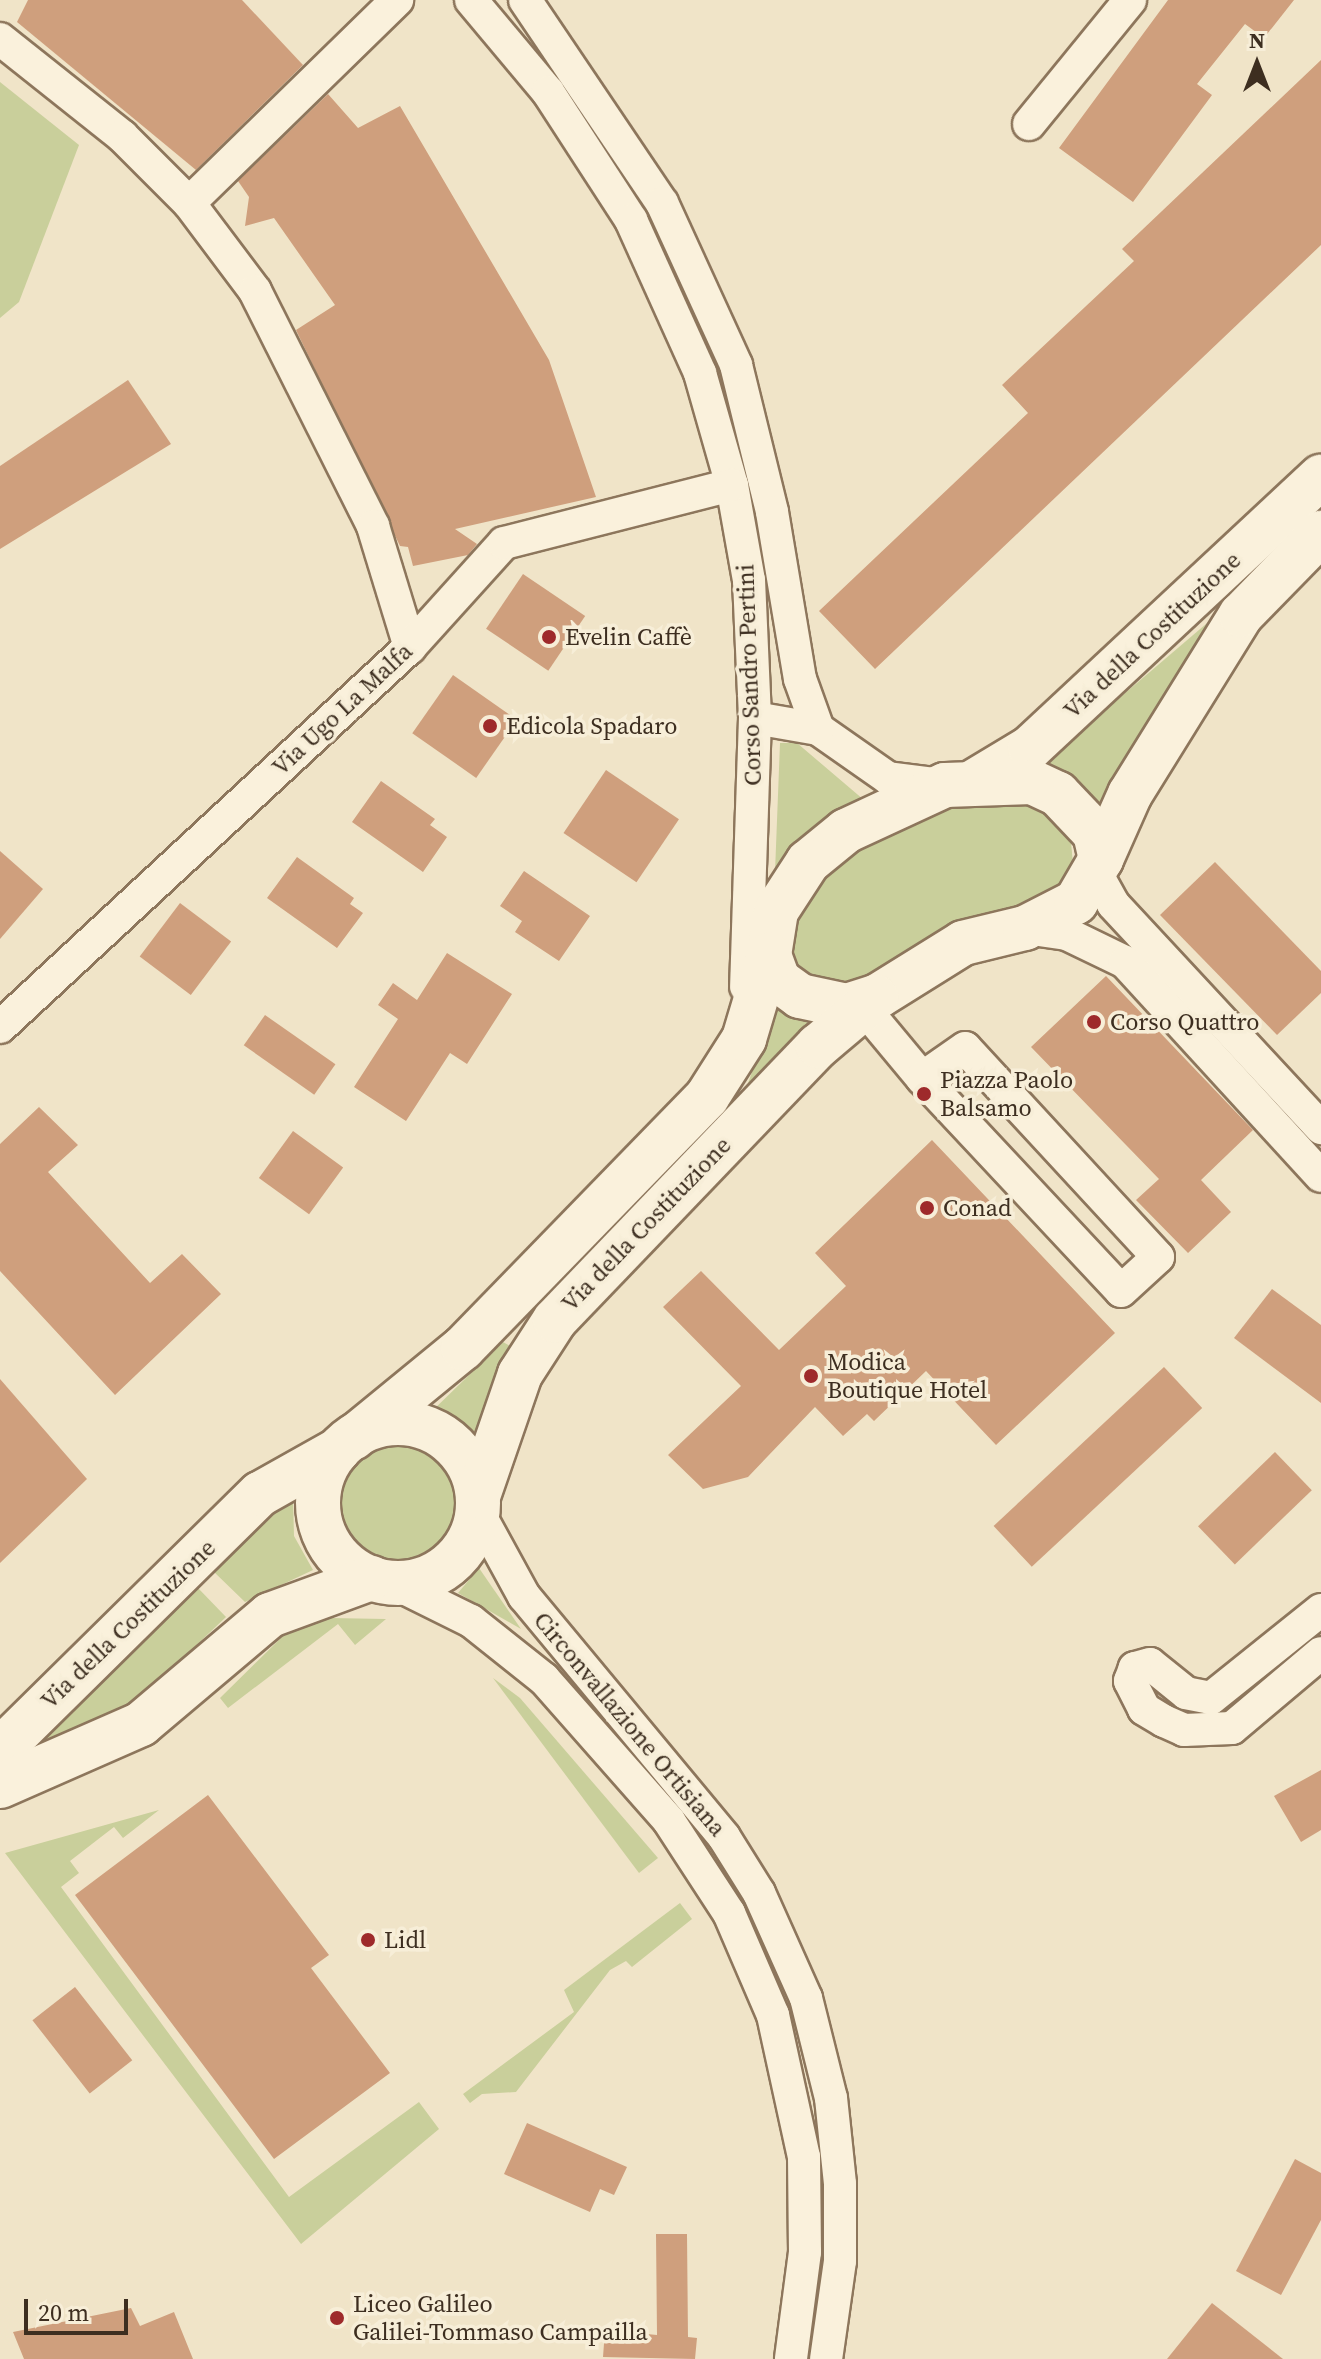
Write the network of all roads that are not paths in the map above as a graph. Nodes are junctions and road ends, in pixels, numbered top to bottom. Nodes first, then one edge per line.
1 (397, 0) edge
2 (471, 0) edge
3 (525, 0) edge
4 (1130, 0) edge
5 (0, 39) edge
6 (1029, 124) dead end
7 (189, 203) junction
8 (1321, 477) edge
9 (732, 485) junction
10 (1321, 533) edge
11 (410, 647) junction
12 (755, 718) junction
13 (818, 729) junction
14 (959, 783) junction
15 (1098, 865) junction
16 (752, 884) junction
17 (1025, 928) junction
18 (768, 947) junction
19 (871, 1001) junction
20 (0, 1027) edge
21 (744, 1039) junction
22 (922, 1078) junction
23 (1321, 1128) edge
24 (1321, 1176) edge
25 (346, 1444) junction
26 (478, 1504) junction
27 (382, 1581) junction
28 (1321, 1610) edge
29 (1321, 1653) edge
30 (1200, 1698) junction
31 (1199, 1731) junction
32 (0, 1750) edge
33 (0, 1786) edge
34 (724, 1837) junction
35 (696, 1858) junction
36 (840, 2176) junction
37 (805, 2177) junction
38 (791, 2359) edge
39 (826, 2359) edge

1 - 7 street
2 - 9 street, Corso Sandro Pertini
3 - 13 street, Corso Sandro Pertini
4 - 6 street
5 - 7 street
7 - 11 street
8 - 14 main road, Via della Costituzione
9 - 11 street, Via Ugo La Malfa
9 - 12 street, Corso Sandro Pertini
10 - 15 main road, Via della Costituzione
11 - 20 street, Via Ugo La Malfa
12 - 13 street
12 - 16 street, Corso Sandro Pertini
13 - 14 street
14 - 15 main road
14 - 18 main road, Via della Costituzione
15 - 17 main road, Via della Costituzione
15 - 23 street
16 - 18 street
16 - 21 street, Corso Sandro Pertini
17 - 19 main road, Via della Costituzione
17 - 24 street
18 - 19 main road
18 - 21 main road, Via della Costituzione
19 - 22 street
19 - 26 main road, Via della Costituzione
21 - 25 main road, Via della Costituzione
22 - 22 street
25 - 26 main road
25 - 27 main road
25 - 32 main road, Via della Costituzione
26 - 27 main road
26 - 34 street, Circonvallazione Ortisiana
27 - 33 main road
27 - 35 street, Circonvallazione Ortisiana
28 - 30 street
29 - 31 street
30 - 31 street
30 - 31 street
34 - 35 street
34 - 36 street, Circonvallazione Ortisiana
35 - 37 street, Circonvallazione Ortisiana
36 - 37 street
36 - 39 street, Circonvallazione Ortisiana
37 - 38 street, Circonvallazione Ortisiana

